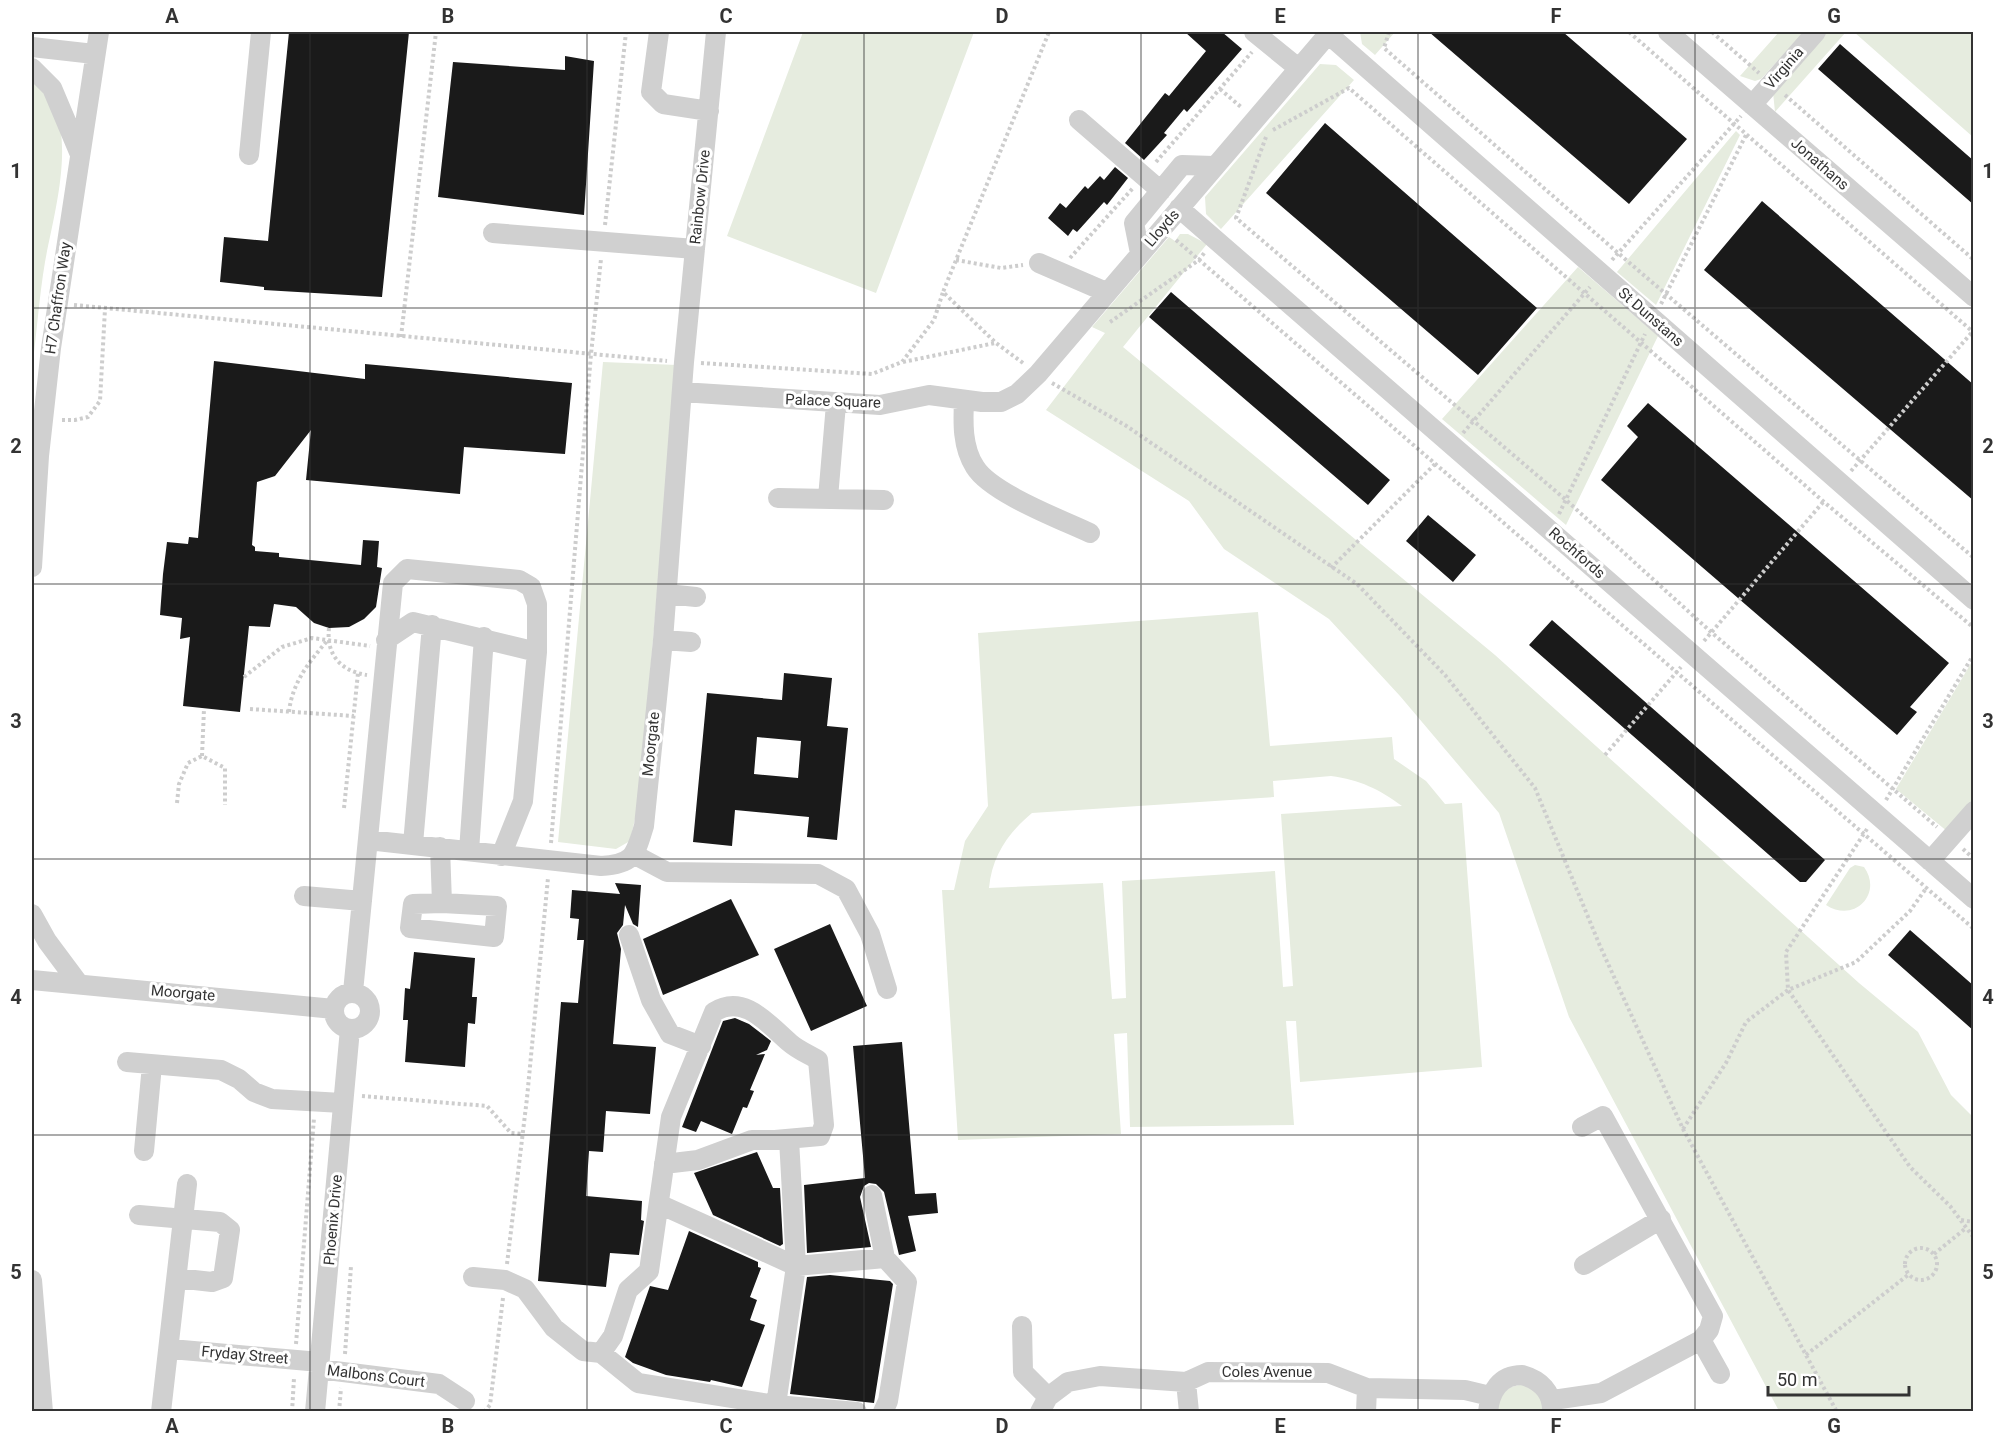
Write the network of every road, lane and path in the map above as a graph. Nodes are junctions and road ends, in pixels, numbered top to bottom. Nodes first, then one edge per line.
1 (99, 32) edge
2 (261, 32) edge
3 (436, 32) edge
4 (626, 32) edge
5 (659, 32) edge
6 (716, 32) edge
7 (1049, 32) edge
8 (1389, 32) edge
9 (1629, 32) edge
10 (1668, 32) edge
11 (1712, 32) edge
12 (1816, 32) edge
13 (1329, 33) edge
14 (1259, 35) edge
15 (32, 47) edge
16 (94, 54) junction
17 (1297, 67) junction
18 (32, 68) edge
19 (1771, 83) junction
20 (1752, 105) junction
21 (708, 111) junction
22 (1079, 120) dead end
23 (1734, 124) junction
24 (1746, 135) junction
25 (79, 152) junction
26 (249, 155) dead end
27 (1214, 166) junction
28 (1144, 175) junction
29 (1161, 191) junction
30 (1179, 208) junction
31 (1236, 218) junction
32 (1162, 228) junction
33 (493, 233) dead end
34 (1217, 239) junction
35 (603, 241) junction
36 (695, 249) junction
37 (1140, 253) junction
38 (1618, 253) junction
39 (956, 260) junction
40 (1199, 260) junction
41 (1974, 260) edge
42 (1039, 263) joint
43 (1059, 270) junction
44 (1601, 273) junction
45 (943, 292) junction
46 (1106, 292) junction
47 (1584, 293) junction
48 (1667, 294) junction
49 (1974, 297) edge
50 (63, 304) dead end
51 (105, 309) junction
52 (1653, 318) junction
53 (1107, 323) dead end
54 (1973, 332) edge
55 (401, 337) junction
56 (1641, 342) junction
57 (996, 343) junction
58 (591, 354) junction
59 (684, 362) junction
60 (902, 362) junction
61 (1038, 374) junction
62 (682, 392) junction
63 (973, 401) junction
64 (836, 404) junction
65 (43, 419) junction
66 (1472, 423) junction
67 (1454, 445) junction
68 (1860, 461) junction
69 (1435, 465) junction
70 (1841, 482) junction
71 (778, 498) dead end
72 (828, 498) junction
73 (884, 500) dead end
74 (1566, 500) junction
75 (1824, 502) junction
76 (1551, 531) junction
77 (1090, 533) dead end
78 (1540, 555) junction
79 (1974, 558) edge
80 (32, 567) edge
81 (1331, 568) junction
82 (667, 594) junction
83 (696, 597) dead end
84 (1974, 600) edge
85 (432, 625) junction
86 (329, 628) dead end
87 (1974, 628) edge
88 (1712, 632) junction
89 (484, 637) junction
90 (328, 640) junction
91 (663, 640) junction
92 (691, 642) dead end
93 (386, 644) junction
94 (537, 652) junction
95 (1694, 653) junction
96 (1974, 654) edge
97 (358, 673) junction
98 (1675, 673) junction
99 (383, 675) junction
100 (244, 677) dead end
101 (204, 709) dead end
102 (250, 709) dead end
103 (289, 712) junction
104 (354, 716) junction
105 (1605, 755) dead end
106 (202, 756) junction
107 (1892, 790) junction
108 (177, 803) dead end
109 (225, 805) dead end
110 (345, 808) dead end
111 (1974, 811) edge
112 (1877, 814) junction
113 (1863, 836) junction
114 (1950, 838) junction
115 (368, 840) junction
116 (413, 844) junction
117 (440, 847) junction
118 (469, 851) junction
119 (635, 855) junction
120 (501, 856) junction
121 (1974, 859) edge
122 (549, 860) junction
123 (1935, 865) junction
124 (1927, 888) junction
125 (304, 896) dead end
126 (1974, 899) edge
127 (362, 901) junction
128 (442, 903) dead end
129 (32, 914) edge
130 (1974, 929) edge
131 (629, 935) dead end
132 (32, 980) edge
133 (79, 984) junction
134 (887, 989) dead end
135 (1788, 990) junction
136 (353, 992) junction
137 (334, 1009) junction
138 (350, 1029) junction
139 (701, 1046) junction
140 (127, 1062) dead end
141 (152, 1065) junction
142 (343, 1099) junction
143 (316, 1102) junction
144 (1582, 1127) dead end
145 (1683, 1129) junction
146 (522, 1134) junction
147 (789, 1139) junction
148 (144, 1151) dead end
149 (664, 1164) junction
150 (187, 1184) dead end
151 (872, 1195) dead end
152 (659, 1204) junction
153 (139, 1215) dead end
154 (1661, 1218) junction
155 (182, 1219) junction
156 (1960, 1220) junction
157 (1974, 1222) edge
158 (1966, 1228) junction
159 (1974, 1238) edge
160 (1934, 1254) junction
161 (885, 1258) junction
162 (1584, 1265) dead end
163 (351, 1266) dead end
164 (796, 1266) junction
165 (1908, 1275) junction
166 (473, 1277) dead end
167 (177, 1278) junction
168 (32, 1280) edge
169 (505, 1280) junction
170 (1022, 1326) dead end
171 (1701, 1340) junction
172 (171, 1348) junction
173 (601, 1353) junction
174 (1806, 1355) junction
175 (295, 1360) junction
176 (319, 1366) junction
177 (343, 1371) junction
178 (1720, 1374) dead end
179 (1186, 1382) junction
180 (1367, 1388) junction
181 (465, 1401) dead end
182 (1044, 1404) edge
183 (1489, 1404) edge
184 (776, 1405) junction
185 (1552, 1406) edge
186 (43, 1412) edge
187 (161, 1412) edge
188 (292, 1412) edge
189 (315, 1412) edge
190 (339, 1412) edge
191 (484, 1412) edge
192 (857, 1412) edge
193 (883, 1412) edge
194 (1189, 1412) edge
195 (1366, 1412) edge
196 (1837, 1412) edge

1 - 16 street, H7 Chaffron Way
2 - 26 street
3 - 55 path
4 - 35 path
5 - 21 street
6 - 21 street, Rainbow Drive
7 - 39 path
8 - 38 path
9 - 23 path
10 - 20 street, Jonathans
11 - 19 path
12 - 19 street, Virginia
13 - 17 street, Lloyds
13 - 44 street, St Dunstans
14 - 17 street
14 - 28 path
15 - 16 street
16 - 25 street, H7 Chaffron Way
17 - 27 street, Lloyds
18 - 25 street
19 - 20 street, Virginia
19 - 41 path
20 - 49 street, Jonathans
21 - 36 street, Rainbow Drive
22 - 28 street
23 - 24 path
23 - 38 path
24 - 48 path
24 - 54 path
25 - 65 street, H7 Chaffron Way
27 - 29 street
27 - 30 street, Lloyds
28 - 29 street
28 - 43 path
29 - 37 street
30 - 32 street, Lloyds
30 - 34 street, Rochfords
31 - 34 path
31 - 47 path
31 - 66 path
32 - 37 street, Lloyds
32 - 40 path
33 - 35 street
34 - 40 path
34 - 67 street, Rochfords
35 - 36 street
35 - 58 path
36 - 59 street, Rainbow Drive
37 - 46 street, Lloyds
38 - 44 path
38 - 48 path
39 - 42 path
39 - 45 path
40 - 53 path
40 - 69 path
42 - 43 street
43 - 46 street
44 - 47 path
44 - 52 street, St Dunstans
45 - 57 path
45 - 60 path
46 - 61 street, Lloyds
47 - 56 path
47 - 66 path
48 - 52 path
48 - 68 path
50 - 51 path
51 - 55 path
51 - 65 path
52 - 56 path
52 - 70 street, St Dunstans
54 - 68 path
55 - 58 path
56 - 74 path
56 - 75 path
57 - 60 path
57 - 61 path
58 - 59 path
58 - 122 path
59 - 60 path
59 - 62 street, Moorgate
61 - 63 street, Lloyds
61 - 81 path
62 - 64 street, Palace Square
62 - 82 street, Moorgate
63 - 64 street, Palace Square
63 - 77 street
64 - 72 street
65 - 80 street, H7 Chaffron Way
66 - 67 path
66 - 74 path
67 - 69 path
67 - 76 street, Rochfords
68 - 70 path
68 - 79 path
69 - 78 path
69 - 81 path
70 - 75 path
70 - 84 street, St Dunstans
71 - 72 street
72 - 73 street
74 - 76 path
74 - 88 path
75 - 87 path
75 - 88 path
76 - 78 path
76 - 95 street, Rochfords
78 - 98 path
81 - 145 path
82 - 83 street
82 - 91 street, Moorgate
85 - 89 street
85 - 93 street
85 - 116 street
86 - 90 path
88 - 95 path
88 - 107 path
89 - 94 street
89 - 118 street
90 - 93 path
90 - 97 path
90 - 100 path
90 - 103 path
91 - 92 street
91 - 119 street, Moorgate
93 - 94 street
93 - 99 street
94 - 120 street
95 - 98 path
95 - 112 street, Rochfords
96 - 107 path
97 - 99 path
97 - 104 path
98 - 105 path
98 - 113 path
99 - 115 street
101 - 106 path
102 - 103 path
103 - 104 path
104 - 110 path
106 - 108 path
106 - 109 path
107 - 112 path
107 - 114 path
111 - 114 street
112 - 113 path
112 - 123 street, Rochfords
113 - 124 path
113 - 135 path
114 - 121 path
114 - 123 street
115 - 116 street
115 - 127 street
116 - 117 street
117 - 118 street
117 - 128 street
118 - 120 street
119 - 122 street
119 - 134 street
120 - 122 street
122 - 146 path
123 - 124 path
123 - 126 street, Rochfords
124 - 130 path
124 - 135 path
125 - 127 street
127 - 136 street
129 - 133 street
131 - 139 street
132 - 133 street, Moorgate
133 - 137 street, Moorgate
135 - 145 path
135 - 156 path
136 - 137 street
136 - 138 street
137 - 138 street
138 - 142 street, Phoenix Drive
139 - 147 street
139 - 149 street
140 - 141 street
141 - 143 street
141 - 148 street
142 - 143 street
142 - 146 path
142 - 176 street, Phoenix Drive
143 - 175 path
144 - 154 street
145 - 174 path
146 - 169 path
147 - 149 street
147 - 164 street
149 - 152 street
150 - 155 street
151 - 161 street
152 - 164 street
152 - 173 street
153 - 155 street
154 - 162 street
154 - 171 street
155 - 167 street
155 - 167 street
156 - 157 path
156 - 158 path
158 - 159 path
158 - 160 path
160 - 165 path
160 - 165 path
161 - 164 street
161 - 193 street
163 - 177 path
164 - 184 street
165 - 174 path
166 - 169 street
167 - 172 street
168 - 186 street
169 - 173 street
169 - 191 path
170 - 182 street, Coles Avenue
171 - 178 street
171 - 185 street
172 - 175 street, Fryday Street
172 - 187 street
173 - 184 street
174 - 196 path
175 - 176 street, Fryday Street
175 - 188 path
176 - 177 street, Malbons Court
176 - 189 street, Phoenix Drive
177 - 181 street, Malbons Court
177 - 190 path
179 - 180 street, Coles Avenue
179 - 182 street, Coles Avenue
179 - 194 street
180 - 183 street, Coles Avenue
180 - 195 street
183 - 185 street
184 - 192 street

